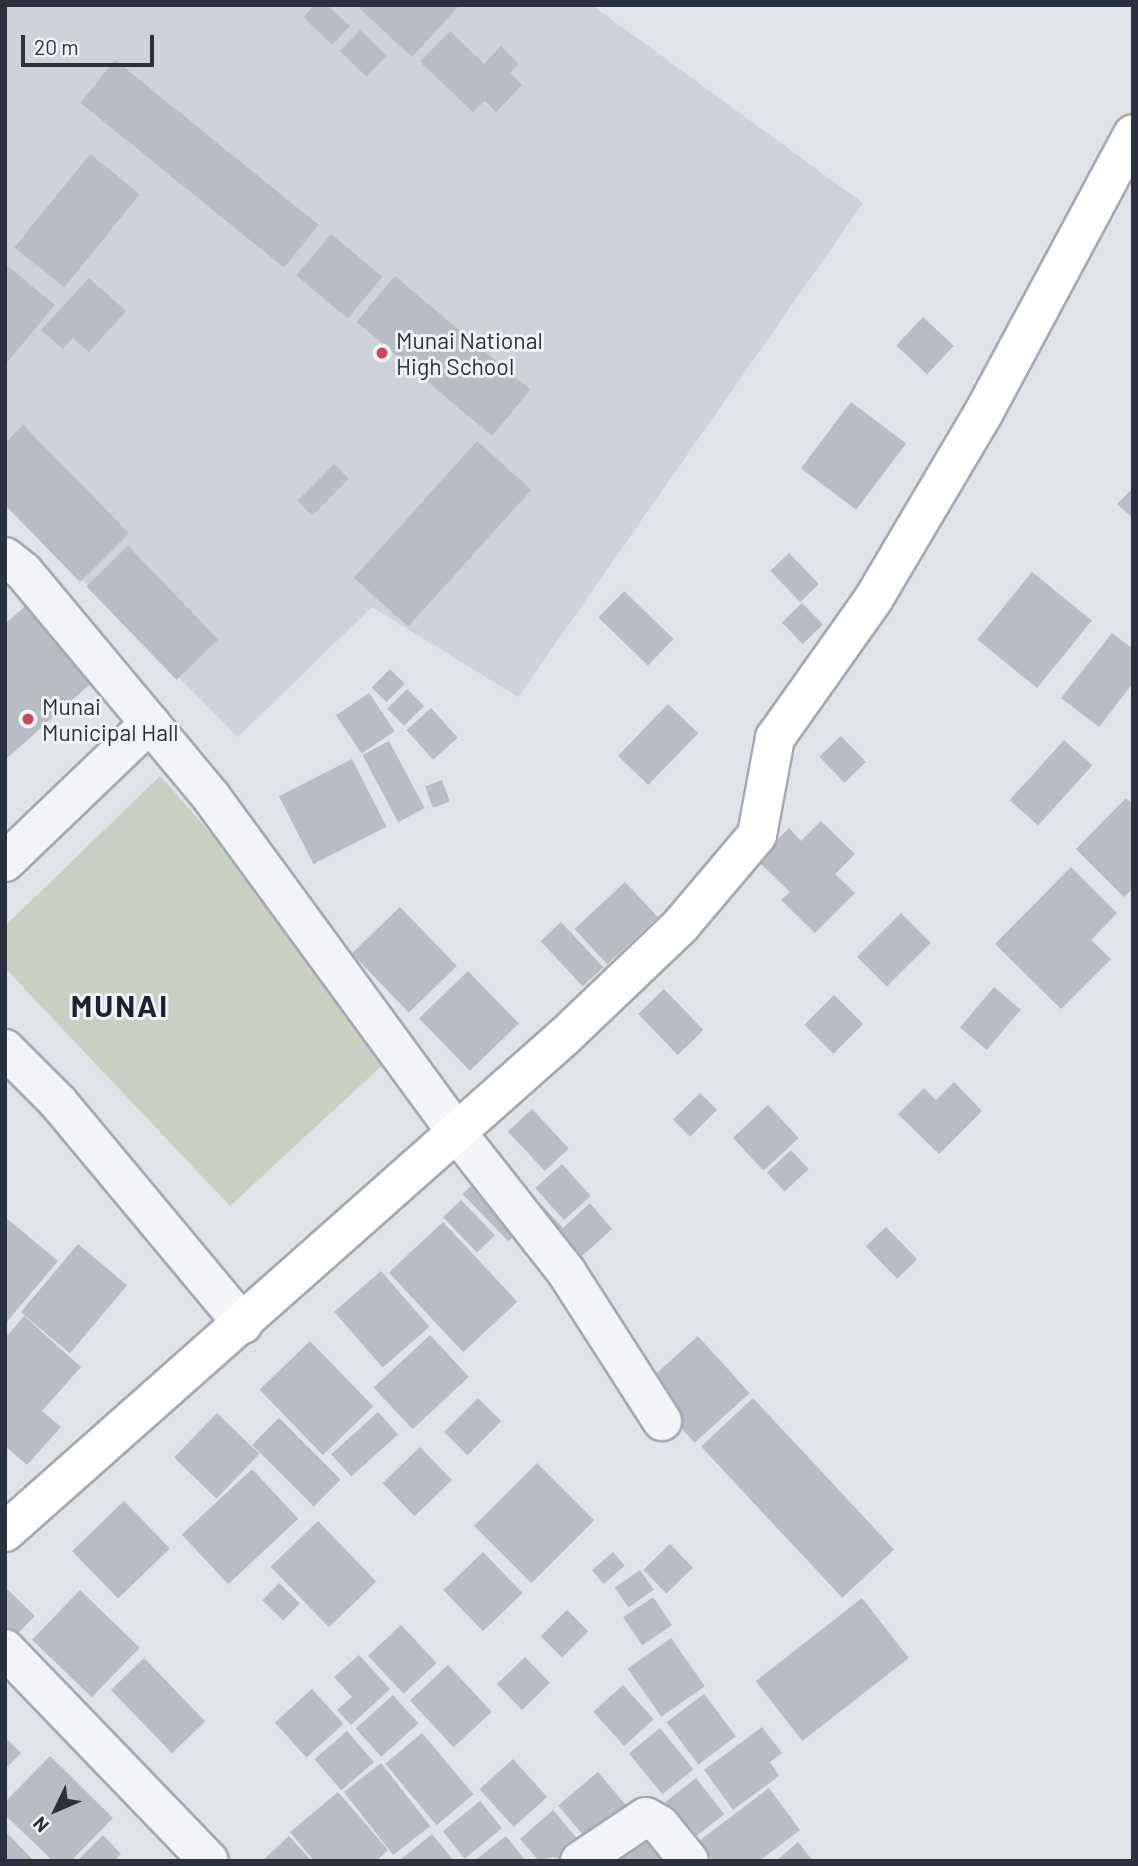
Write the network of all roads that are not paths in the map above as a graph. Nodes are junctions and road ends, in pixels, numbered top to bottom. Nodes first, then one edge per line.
1 (1133, 134) edge
2 (5, 557) edge
3 (150, 723) junction
4 (5, 862) edge
5 (5, 1049) edge
6 (457, 1133) junction
7 (243, 1324) junction
8 (662, 1421) dead end
9 (5, 1532) edge
10 (5, 1649) edge
11 (209, 1861) edge
12 (580, 1861) edge
13 (689, 1861) edge

1 - 6 main road
2 - 3 street
3 - 4 street
3 - 6 street
5 - 7 street
6 - 7 main road
6 - 8 street
7 - 9 main road
10 - 11 street
12 - 13 street

